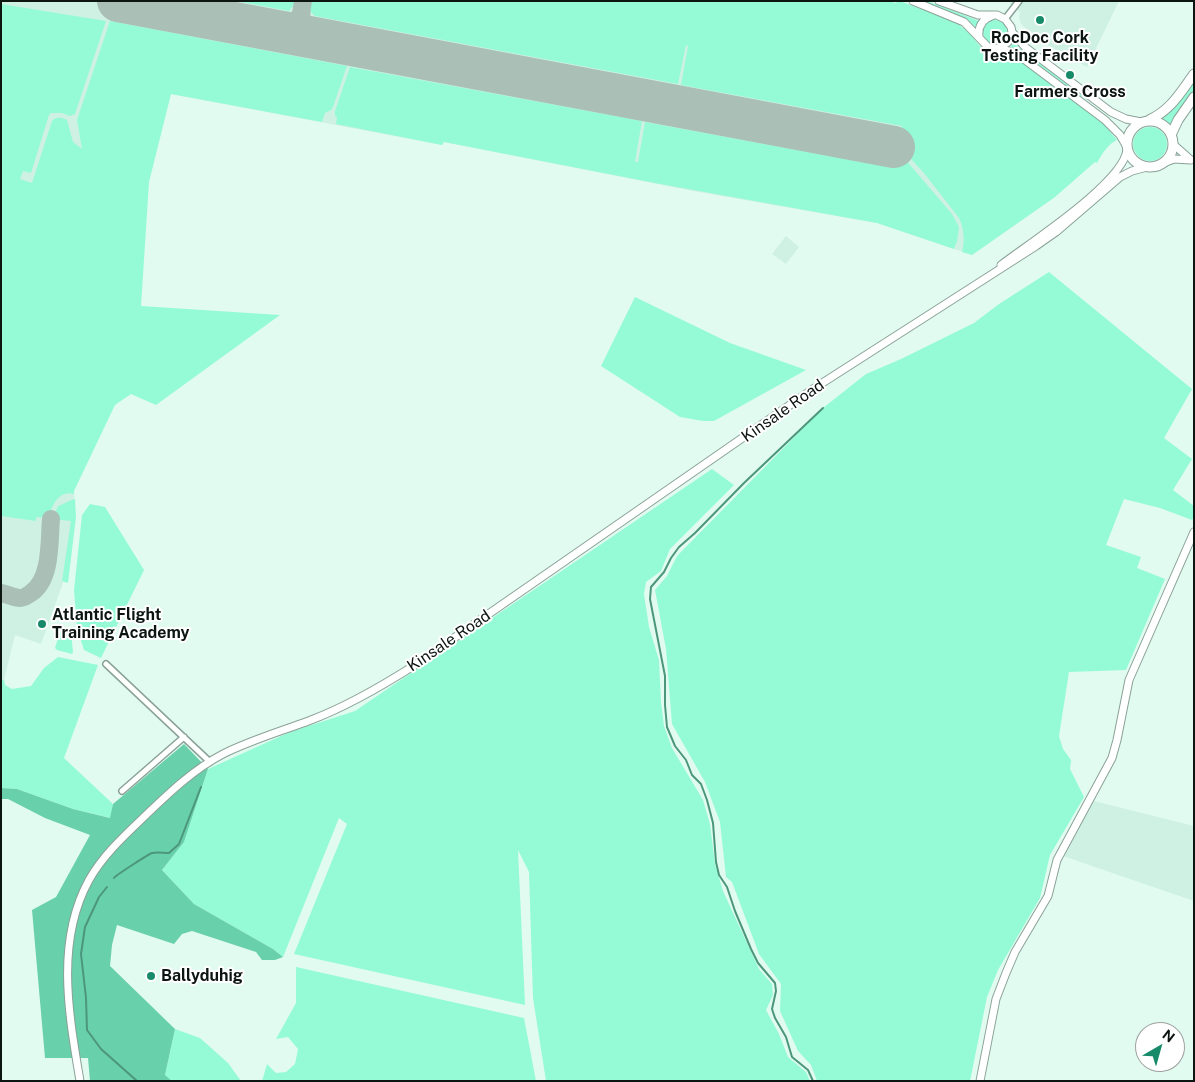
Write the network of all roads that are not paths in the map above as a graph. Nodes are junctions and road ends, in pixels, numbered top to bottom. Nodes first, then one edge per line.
1 (913, 1) edge
2 (939, 1) edge
3 (1019, 1) edge
4 (992, 16) junction
5 (1005, 19) junction
6 (1012, 32) junction
7 (979, 37) junction
8 (995, 49) junction
9 (1194, 74) edge
10 (1194, 97) edge
11 (1145, 121) junction
12 (1172, 139) junction
13 (1127, 148) junction
14 (1192, 161) edge
15 (1161, 164) junction
16 (1147, 167) junction
17 (983, 279) junction
18 (1194, 532) edge
19 (106, 664) dead end
20 (184, 737) junction
21 (210, 762) junction
22 (122, 790) dead end
23 (80, 1081) edge
24 (980, 1081) edge

1 - 7 main road
2 - 4 main road
3 - 5 street
4 - 5 main road
4 - 7 main road
5 - 6 main road
6 - 8 main road
6 - 11 main road
7 - 8 main road
8 - 13 main road
9 - 11 highway
10 - 12 highway
11 - 12 highway
11 - 13 highway
12 - 14 main road
12 - 15 highway
13 - 16 highway
13 - 17 main road, Kinsale Road
14 - 15 main road
15 - 16 highway
16 - 17 main road, Kinsale Road
17 - 21 main road, Kinsale Road
18 - 24 main road
19 - 20 street
20 - 21 street
20 - 22 street
21 - 23 main road, Kinsale Road

